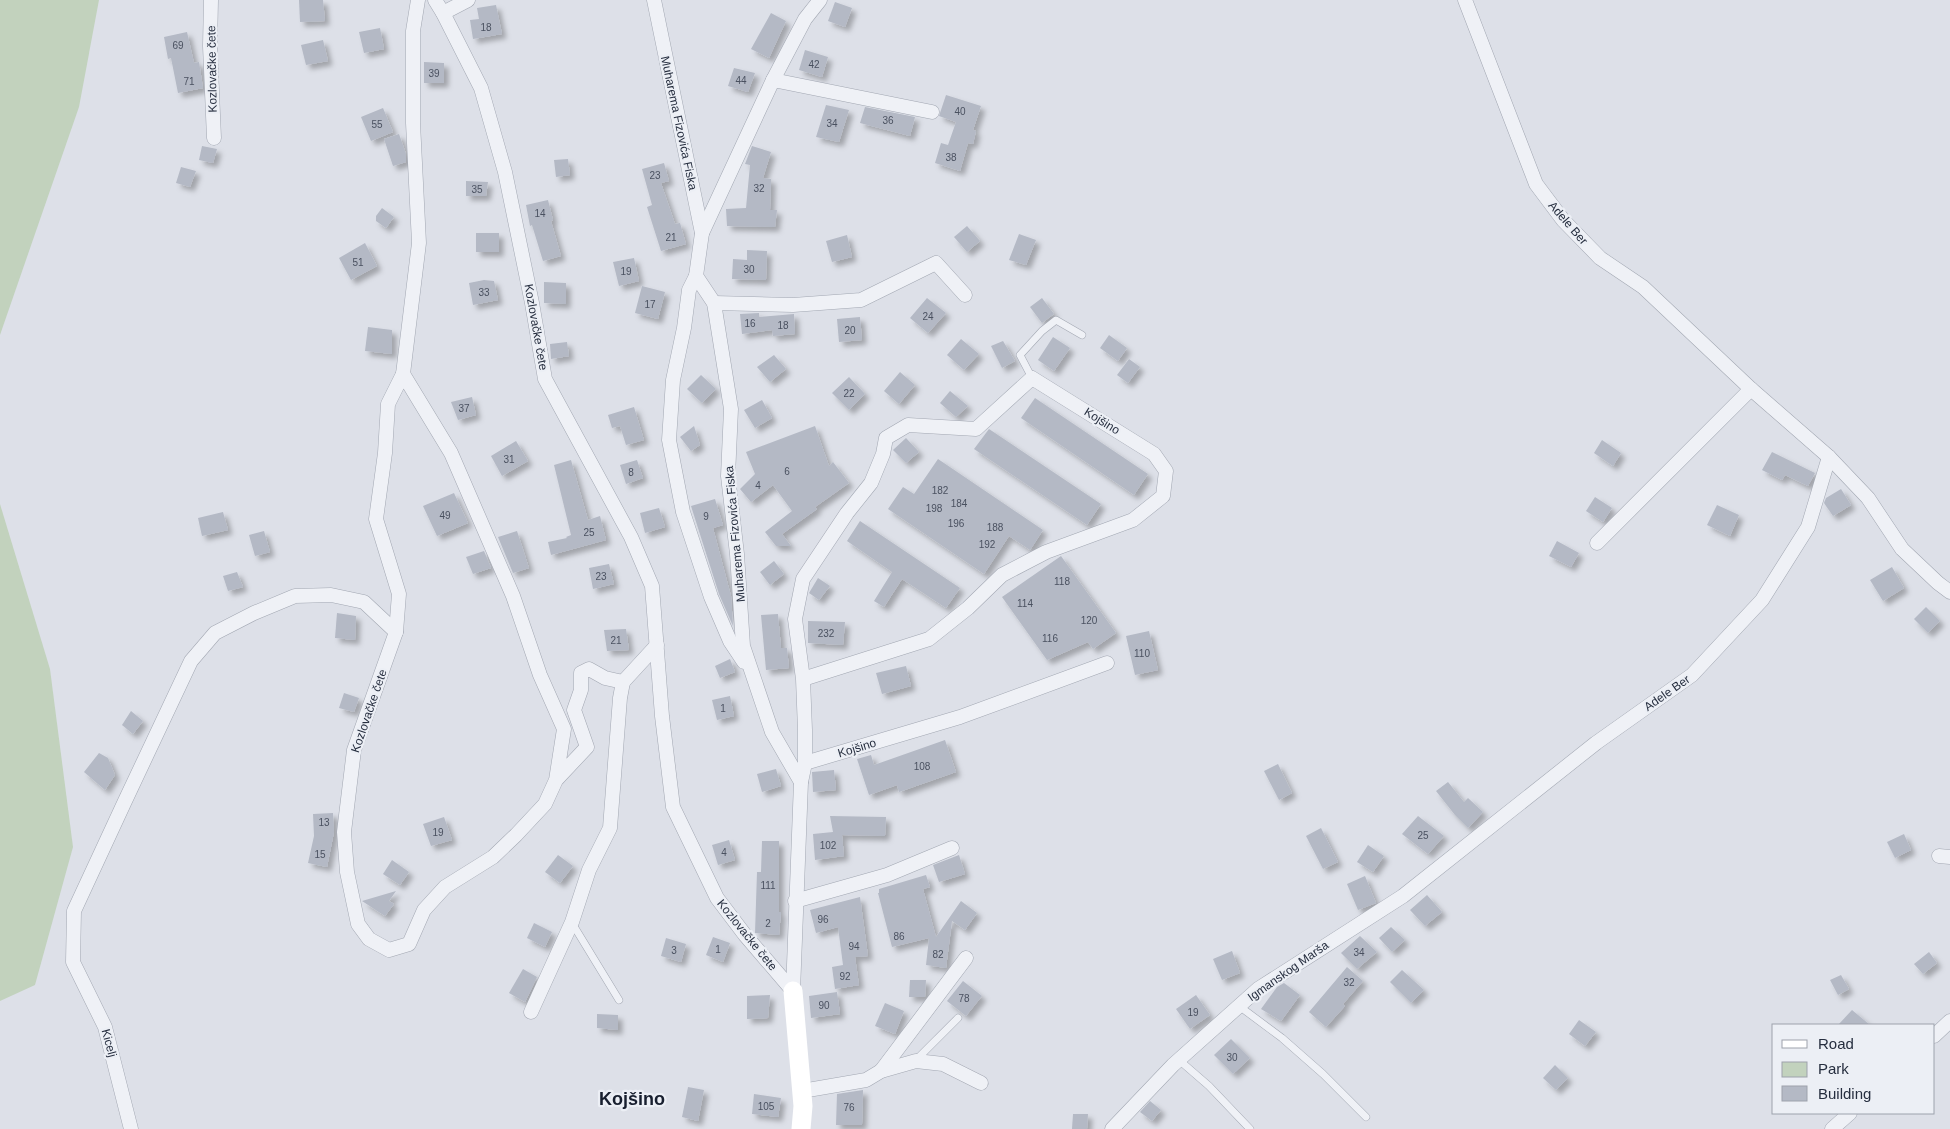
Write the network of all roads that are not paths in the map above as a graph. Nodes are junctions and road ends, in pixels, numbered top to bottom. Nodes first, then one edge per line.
1 (211, 0) edge
2 (418, 0) edge
3 (435, 0) edge
4 (468, 0) edge
5 (654, 0) edge
6 (820, 0) edge
7 (1465, 0) edge
8 (444, 13) junction
9 (774, 80) junction
10 (932, 112) dead end
11 (214, 138) dead end
12 (702, 233) junction
13 (696, 276) junction
14 (965, 295) dead end
15 (714, 303) junction
16 (1082, 335) dead end
17 (403, 374) junction
18 (1032, 378) junction
19 (1751, 389) junction
20 (1829, 457) junction
21 (1597, 543) dead end
22 (1950, 592) edge
23 (396, 632) junction
24 (657, 645) junction
25 (1107, 663) dead end
26 (752, 675) junction
27 (803, 679) junction
28 (623, 682) junction
29 (805, 763) junction
30 (556, 780) junction
31 (801, 782) junction
32 (952, 848) dead end
33 (1458, 852) joint
34 (796, 901) junction
35 (572, 922) junction
36 (966, 958) dead end
37 (792, 991) junction
38 (619, 1000) dead end
39 (1239, 1006) junction
40 (532, 1012) dead end
41 (958, 1018) dead end
42 (1950, 1021) edge
43 (1935, 1035) edge
44 (916, 1060) junction
45 (1179, 1060) junction
46 (881, 1072) junction
47 (981, 1083) dead end
48 (802, 1091) junction
49 (1849, 1114) edge
50 (1366, 1117) dead end
51 (131, 1129) edge
52 (801, 1129) edge
53 (1112, 1129) edge
54 (1250, 1129) edge
55 (1832, 1129) edge

1 - 11 street, Kozlovačke čete
2 - 17 street, Kozlovačke čete
3 - 8 street, Kozlovačke čete
4 - 8 street
5 - 12 street, Muharema Fizovića Fiska
6 - 9 street
7 - 19 street, Adele Ber
8 - 24 street, Kozlovačke čete
9 - 10 street
9 - 12 street
12 - 13 street, Muharema Fizovića Fiska
13 - 15 street, Muharema Fizovića Fiska
13 - 26 street, Muharema Fizovića Fiska
14 - 15 street
15 - 26 street, Muharema Fizovića Fiska
16 - 18 lane
17 - 23 street, Kozlovačke čete
17 - 30 street, Kozlovačke čete
18 - 27 street
18 - 27 street, Kojšino
19 - 20 street, Adele Ber
19 - 21 street
20 - 22 street, Adele Ber
20 - 33 street, Adele Ber
23 - 30 street, Kozlovačke čete
23 - 51 street, Kicelj
24 - 28 street
24 - 37 street, Kozlovačke čete
25 - 29 street, Kojšino
26 - 31 street, Muharema Fizovića Fiska
27 - 29 street
28 - 30 street, Kozlovačke čete
28 - 35 street
29 - 31 street
31 - 34 street
32 - 34 street
33 - 39 street, Igmanskog Marša
34 - 37 street
35 - 38 lane
35 - 40 street
36 - 46 street
37 - 48 street
39 - 45 street, Igmanskog Marša
39 - 50 lane
41 - 44 lane
42 - 43 street
44 - 46 street
44 - 47 street
45 - 53 street, Igmanskog Marša
45 - 54 lane
46 - 48 street
48 - 52 street
49 - 55 street

